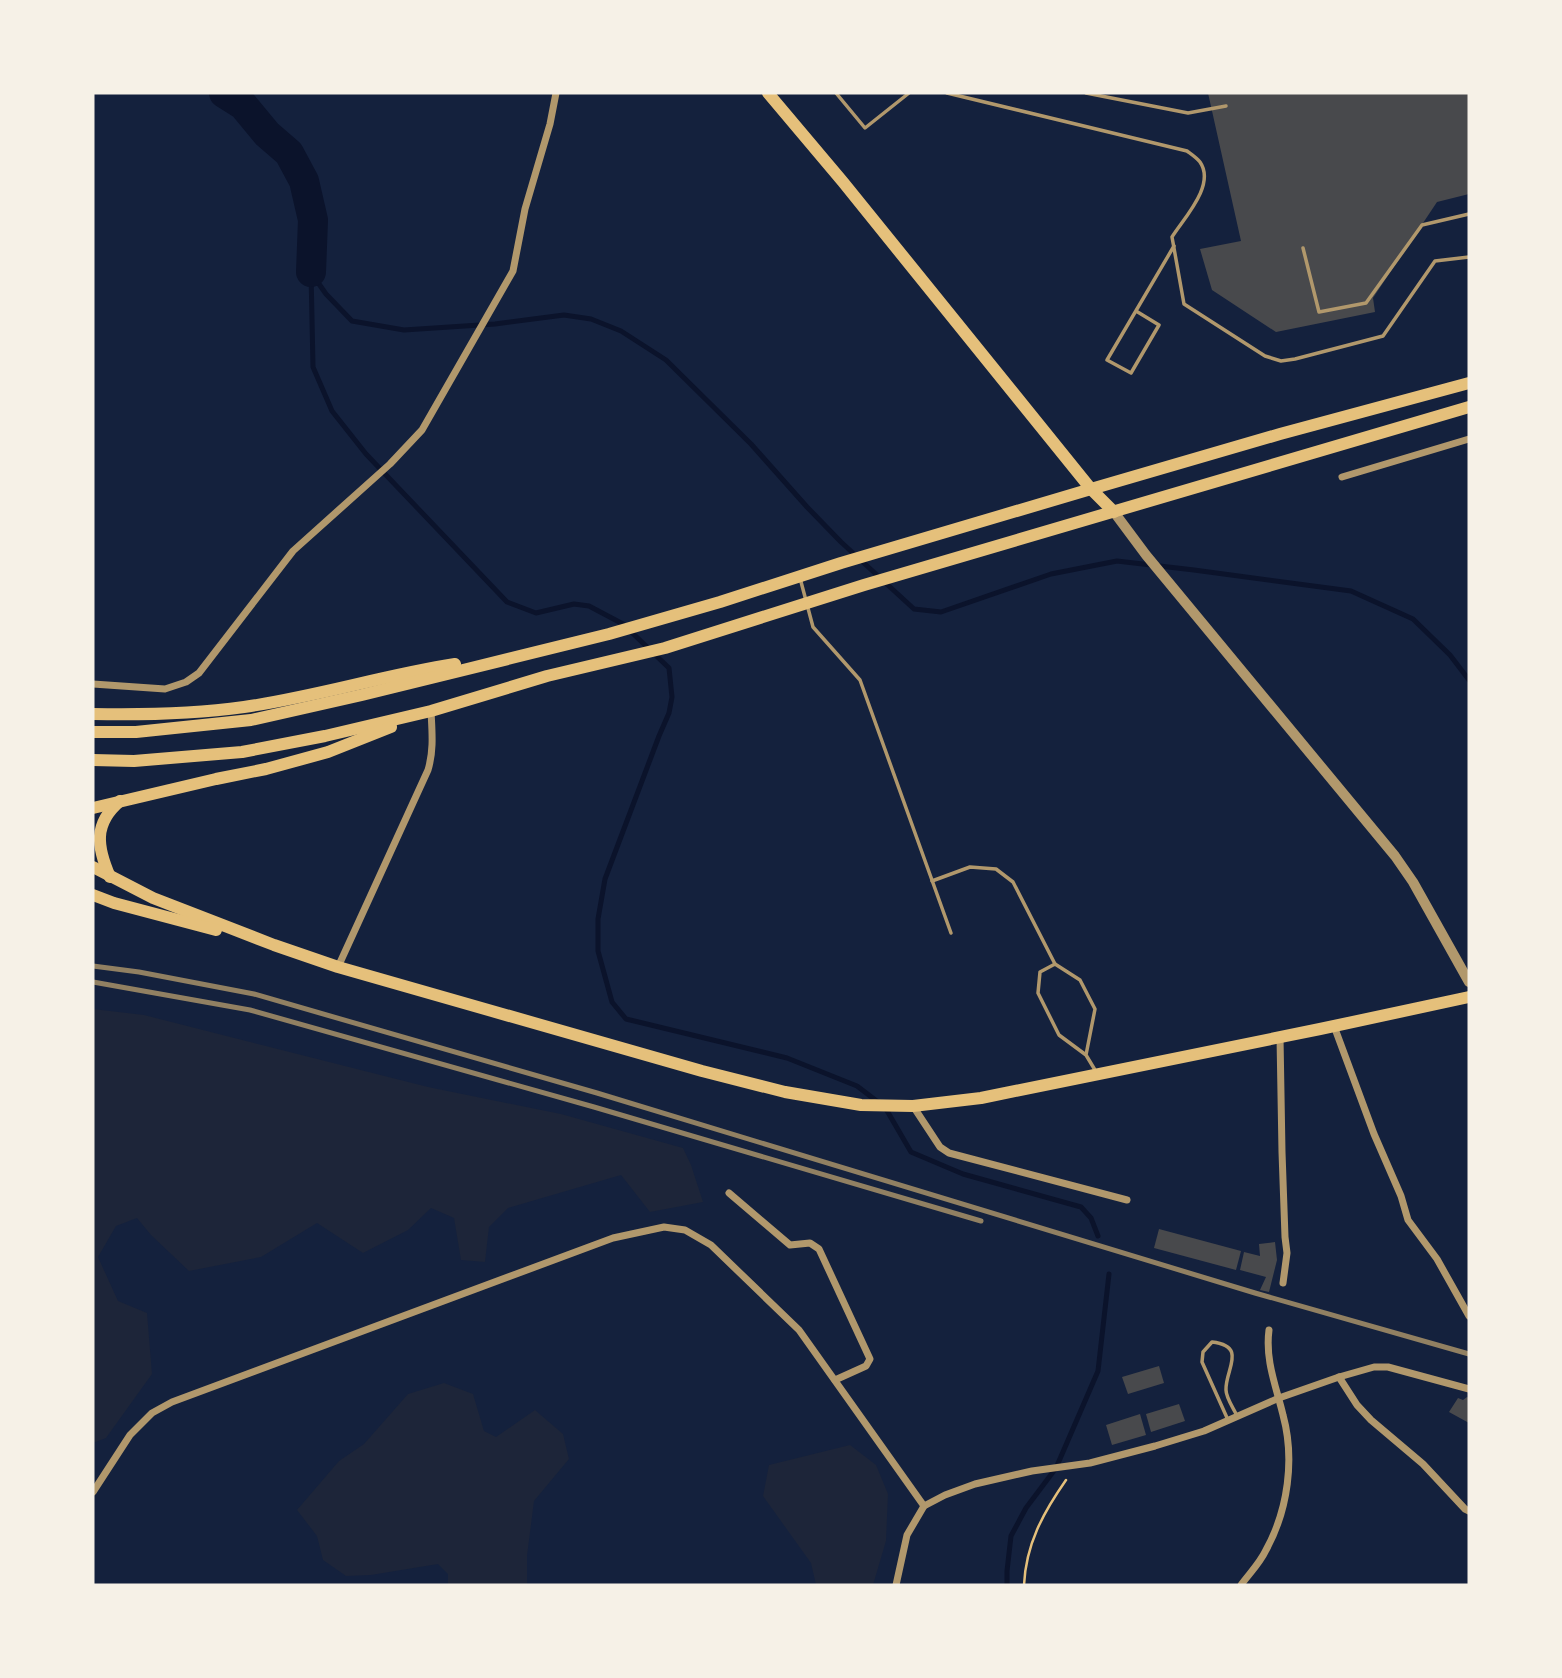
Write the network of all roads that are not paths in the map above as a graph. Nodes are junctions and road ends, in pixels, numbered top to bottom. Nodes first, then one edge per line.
1 (556, 93) edge
2 (768, 93) edge
3 (836, 93) edge
4 (847, 93) edge
5 (909, 93) edge
6 (947, 93) edge
7 (1086, 93) edge
8 (841, 98) junction
9 (1226, 107) dead end
10 (1469, 214) edge
11 (1174, 246) junction
12 (1303, 248) dead end
13 (1469, 257) edge
14 (1136, 311) junction
15 (1469, 383) edge
16 (1469, 407) edge
17 (1469, 439) edge
18 (1342, 477) dead end
19 (1091, 489) junction
20 (1114, 512) junction
21 (799, 576) junction
22 (807, 602) junction
23 (504, 660) junction
24 (93, 684) edge
25 (430, 711) junction
26 (93, 714) edge
27 (93, 733) edge
28 (93, 760) edge
29 (121, 801) junction
30 (93, 808) edge
31 (93, 867) edge
32 (110, 877) junction
33 (932, 881) junction
34 (93, 895) edge
35 (951, 933) dead end
36 (274, 945) junction
37 (1055, 964) junction
38 (338, 967) junction
39 (1469, 982) edge
40 (1469, 997) edge
41 (1334, 1026) junction
42 (1280, 1037) junction
43 (1086, 1055) junction
44 (1098, 1075) junction
45 (913, 1106) junction
46 (729, 1193) dead end
47 (1127, 1200) dead end
48 (1283, 1283) dead end
49 (1469, 1316) edge
50 (1269, 1331) dead end
51 (1339, 1377) junction
52 (835, 1380) junction
53 (1469, 1389) edge
54 (1279, 1398) junction
55 (1237, 1416) junction
56 (1228, 1420) junction
57 (93, 1492) edge
58 (924, 1506) junction
59 (1469, 1511) edge
60 (897, 1585) edge
61 (1241, 1585) edge

1 - 24 street
2 - 19 main road
3 - 8 lane
4 - 8 lane
5 - 8 lane
6 - 11 lane
7 - 9 lane
10 - 12 lane
11 - 13 lane
11 - 14 lane
14 - 14 lane
15 - 19 main road
16 - 20 main road
17 - 18 street
19 - 20 main road
19 - 21 main road
20 - 22 main road
20 - 39 street
21 - 22 lane
21 - 23 main road
22 - 25 main road
22 - 33 lane
23 - 26 main road
23 - 27 main road
25 - 28 main road
25 - 29 main road
25 - 38 street
29 - 30 main road
29 - 32 main road
31 - 32 main road
32 - 36 main road
33 - 35 lane
33 - 37 lane
34 - 36 main road
36 - 38 main road
37 - 43 lane
37 - 43 lane
38 - 45 main road
40 - 41 main road
41 - 42 main road
41 - 49 street
42 - 44 main road
42 - 48 street
43 - 44 lane
44 - 45 main road
45 - 47 street
46 - 52 street
50 - 54 street
51 - 53 street
51 - 54 street
51 - 59 street
52 - 57 street
52 - 58 street
54 - 55 street
54 - 61 street
55 - 56 street
55 - 56 lane
56 - 58 street
58 - 60 street

